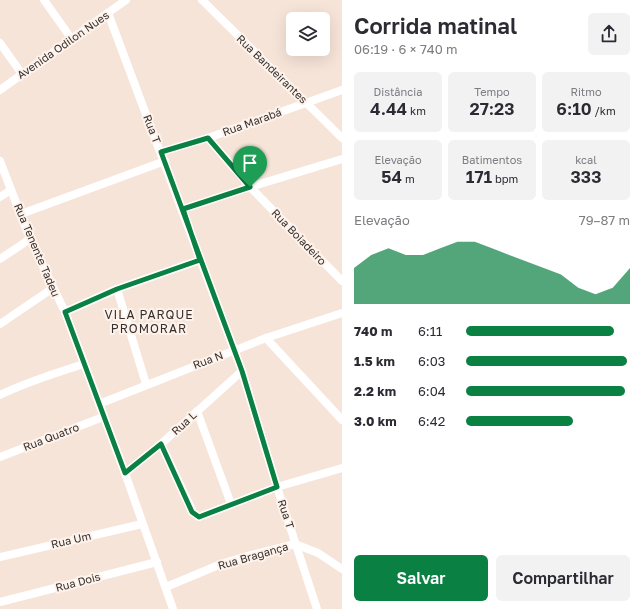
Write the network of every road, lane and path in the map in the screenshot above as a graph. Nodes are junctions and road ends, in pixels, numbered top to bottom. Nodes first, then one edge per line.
1 (44, 0) edge
2 (202, 0) edge
3 (121, 1) edge
4 (108, 13) junction
5 (70, 38) junction
6 (0, 43) edge
7 (22, 74) junction
8 (0, 90) edge
9 (342, 90) edge
10 (307, 102) junction
11 (208, 138) junction
12 (342, 138) edge
13 (161, 152) junction
14 (342, 159) edge
15 (0, 160) edge
16 (165, 161) junction
17 (250, 187) junction
18 (11, 190) junction
19 (0, 196) edge
20 (183, 209) junction
21 (21, 214) junction
22 (30, 239) junction
23 (0, 259) edge
24 (200, 260) junction
25 (342, 281) edge
26 (53, 288) junction
27 (117, 289) junction
28 (65, 312) junction
29 (342, 313) edge
30 (0, 324) edge
31 (266, 338) junction
32 (235, 350) junction
33 (84, 364) junction
34 (242, 371) junction
35 (146, 384) junction
36 (0, 394) edge
37 (99, 404) junction
38 (197, 411) junction
39 (103, 417) junction
40 (342, 420) edge
41 (161, 444) junction
42 (0, 457) edge
43 (342, 468) edge
44 (125, 473) junction
45 (277, 487) junction
46 (231, 504) junction
47 (142, 524) junction
48 (296, 544) junction
49 (0, 557) edge
50 (157, 562) junction
51 (342, 569) edge
52 (166, 587) junction
53 (0, 602) edge
54 (173, 609) edge
55 (317, 609) edge

1 - 5 street
2 - 10 street, Rua Bandeirantes
3 - 4 street, Avenida Odilon Nues
4 - 5 street, Avenida Odilon Nues
4 - 13 street, Rua T
5 - 7 street, Avenida Odilon Nues
6 - 7 street
7 - 8 street, Avenida Odilon Nues
9 - 10 street, Rua Marabá
10 - 11 street, Rua Marabá
10 - 12 street, Rua Bandeirantes
11 - 13 street, Rua Marabá
11 - 17 street, Rua Boiadeiro
13 - 16 street, Rua T
14 - 17 street
15 - 18 street, Rua Tenente Tadeu
16 - 20 street, Rua T
16 - 21 street
17 - 20 street
17 - 25 street, Rua Boiadeiro
18 - 19 street
18 - 21 street, Rua Tenente Tadeu
20 - 24 street, Rua T
21 - 22 street, Rua Tenente Tadeu
22 - 23 street
22 - 26 street, Rua Tenente Tadeu
24 - 27 street
24 - 32 street, Rua T
26 - 28 street, Rua Tenente Tadeu
26 - 30 street
27 - 28 street
27 - 35 street
28 - 33 street, Rua Tenente Tadeu
29 - 31 street, Rua N
31 - 32 street, Rua N
31 - 40 street
32 - 34 street, Rua T
32 - 35 street, Rua N
33 - 36 street
33 - 37 street, Rua Tenente Tadeu
34 - 38 street, Rua L
34 - 45 street, Rua T
35 - 37 street, Rua N
37 - 39 street, Rua Tenente Tadeu
38 - 41 street, Rua L
38 - 46 street
39 - 42 street, Rua Quatro
39 - 44 street, Rua Tenente Tadeu
41 - 44 street, Rua L
41 - 46 street
43 - 45 street
44 - 47 street, Rua Tenente Tadeu
45 - 46 street
45 - 48 street, Rua T
47 - 49 street, Rua Um
47 - 50 street, Rua Tenente Tadeu
48 - 51 street
48 - 52 street, Rua Bragança
48 - 55 street, Rua T
50 - 52 street, Rua Tenente Tadeu
50 - 53 street, Rua Dois
52 - 54 street, Rua Tenente Tadeu

